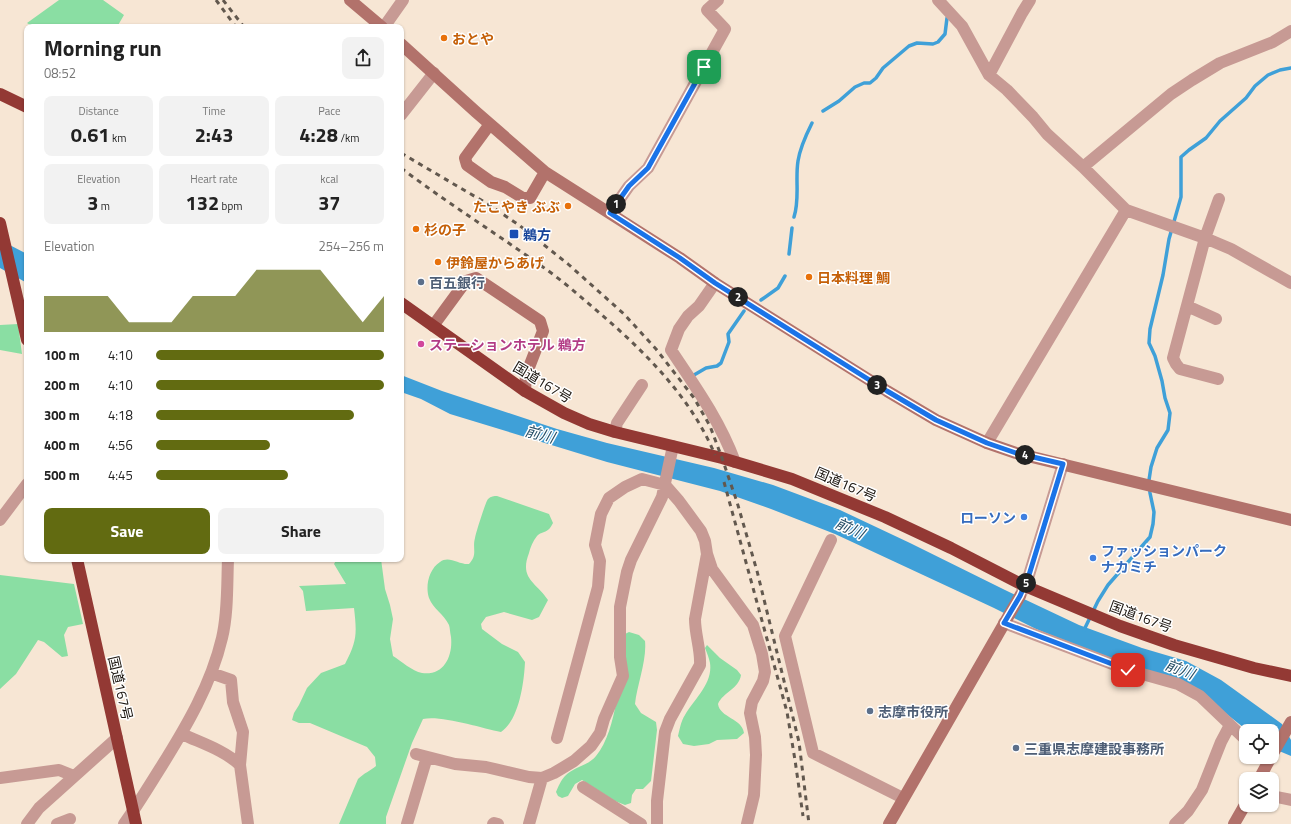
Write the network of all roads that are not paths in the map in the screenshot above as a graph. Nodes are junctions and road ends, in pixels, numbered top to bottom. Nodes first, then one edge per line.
1 (350, 0) edge
2 (403, 0) edge
3 (718, 0) edge
4 (938, 0) edge
5 (1030, 0) edge
6 (379, 24) edge
7 (385, 24) edge
8 (1291, 31) edge
9 (404, 47) edge
10 (434, 73) junction
11 (989, 75) junction
12 (0, 94) edge
13 (24, 106) edge
14 (404, 111) edge
15 (490, 124) junction
16 (1083, 167) junction
17 (545, 172) junction
18 (1219, 199) dead end
19 (1126, 210) junction
20 (610, 213) junction
21 (1, 227) edge
22 (1205, 238) junction
23 (715, 283) junction
24 (1291, 283) edge
25 (404, 305) edge
26 (1187, 306) junction
27 (1216, 319) dead end
28 (24, 326) edge
29 (433, 326) junction
30 (1218, 379) dead end
31 (642, 385) dead end
32 (525, 391) junction
33 (615, 432) junction
34 (987, 443) junction
35 (672, 451) junction
36 (735, 462) junction
37 (1063, 464) junction
38 (666, 483) junction
39 (24, 488) edge
40 (0, 520) edge
41 (1291, 520) edge
42 (830, 540) dead end
43 (706, 554) junction
44 (77, 562) edge
45 (228, 562) edge
46 (1022, 591) junction
47 (1006, 621) junction
48 (211, 673) junction
49 (1291, 676) edge
50 (1290, 723) edge
51 (1230, 726) junction
52 (182, 734) junction
53 (1239, 734) edge
54 (117, 738) junction
55 (557, 738) dead end
56 (1279, 741) edge
57 (240, 765) junction
58 (74, 776) junction
59 (0, 778) edge
60 (542, 778) junction
61 (583, 787) dead end
62 (1279, 797) edge
63 (903, 798) junction
64 (1291, 800) edge
65 (133, 811) junction
66 (1242, 812) edge
67 (70, 819) dead end
68 (1237, 823) edge
69 (27, 824) edge
70 (57, 824) edge
71 (124, 824) edge
72 (136, 824) edge
73 (248, 824) edge
74 (406, 824) edge
75 (493, 824) edge
76 (498, 824) edge
77 (529, 824) edge
78 (641, 824) edge
79 (658, 824) edge
80 (747, 824) edge
81 (889, 824) edge
82 (1175, 824) edge

1 - 6 street
2 - 7 street
3 - 20 street
4 - 11 street
5 - 11 street
8 - 16 street
9 - 10 street
10 - 14 street
10 - 15 street
11 - 16 street
12 - 13 highway
15 - 17 street
15 - 17 street
16 - 19 street
17 - 20 street
18 - 22 street
19 - 22 street
19 - 34 street
20 - 23 street
21 - 28 highway
22 - 24 street
22 - 26 street
23 - 34 street
23 - 36 street
25 - 29 highway, 国道167号
26 - 27 street
26 - 30 street
29 - 32 highway, 国道167号
29 - 32 street
31 - 33 street
32 - 33 highway, 国道167号
33 - 35 highway, 国道167号
34 - 37 street
35 - 36 highway, 国道167号
35 - 38 street
36 - 46 highway, 国道167号
37 - 41 street
37 - 46 street
38 - 43 street
38 - 55 street
38 - 60 street
39 - 40 street
42 - 63 street
43 - 79 street
43 - 80 street
44 - 54 highway, 国道167号
45 - 48 street
46 - 47 street
46 - 49 highway, 国道167号
47 - 51 street
47 - 63 street
48 - 52 street
48 - 57 street
50 - 56 street
51 - 53 street
51 - 82 street
52 - 57 street
52 - 65 street
54 - 58 street
54 - 65 highway, 国道167号
57 - 73 street
58 - 59 street
58 - 69 street
60 - 74 street
60 - 77 street
61 - 78 street
62 - 64 street
63 - 81 street
65 - 71 street
65 - 72 highway, 国道167号
66 - 68 street
67 - 70 street
75 - 76 street

